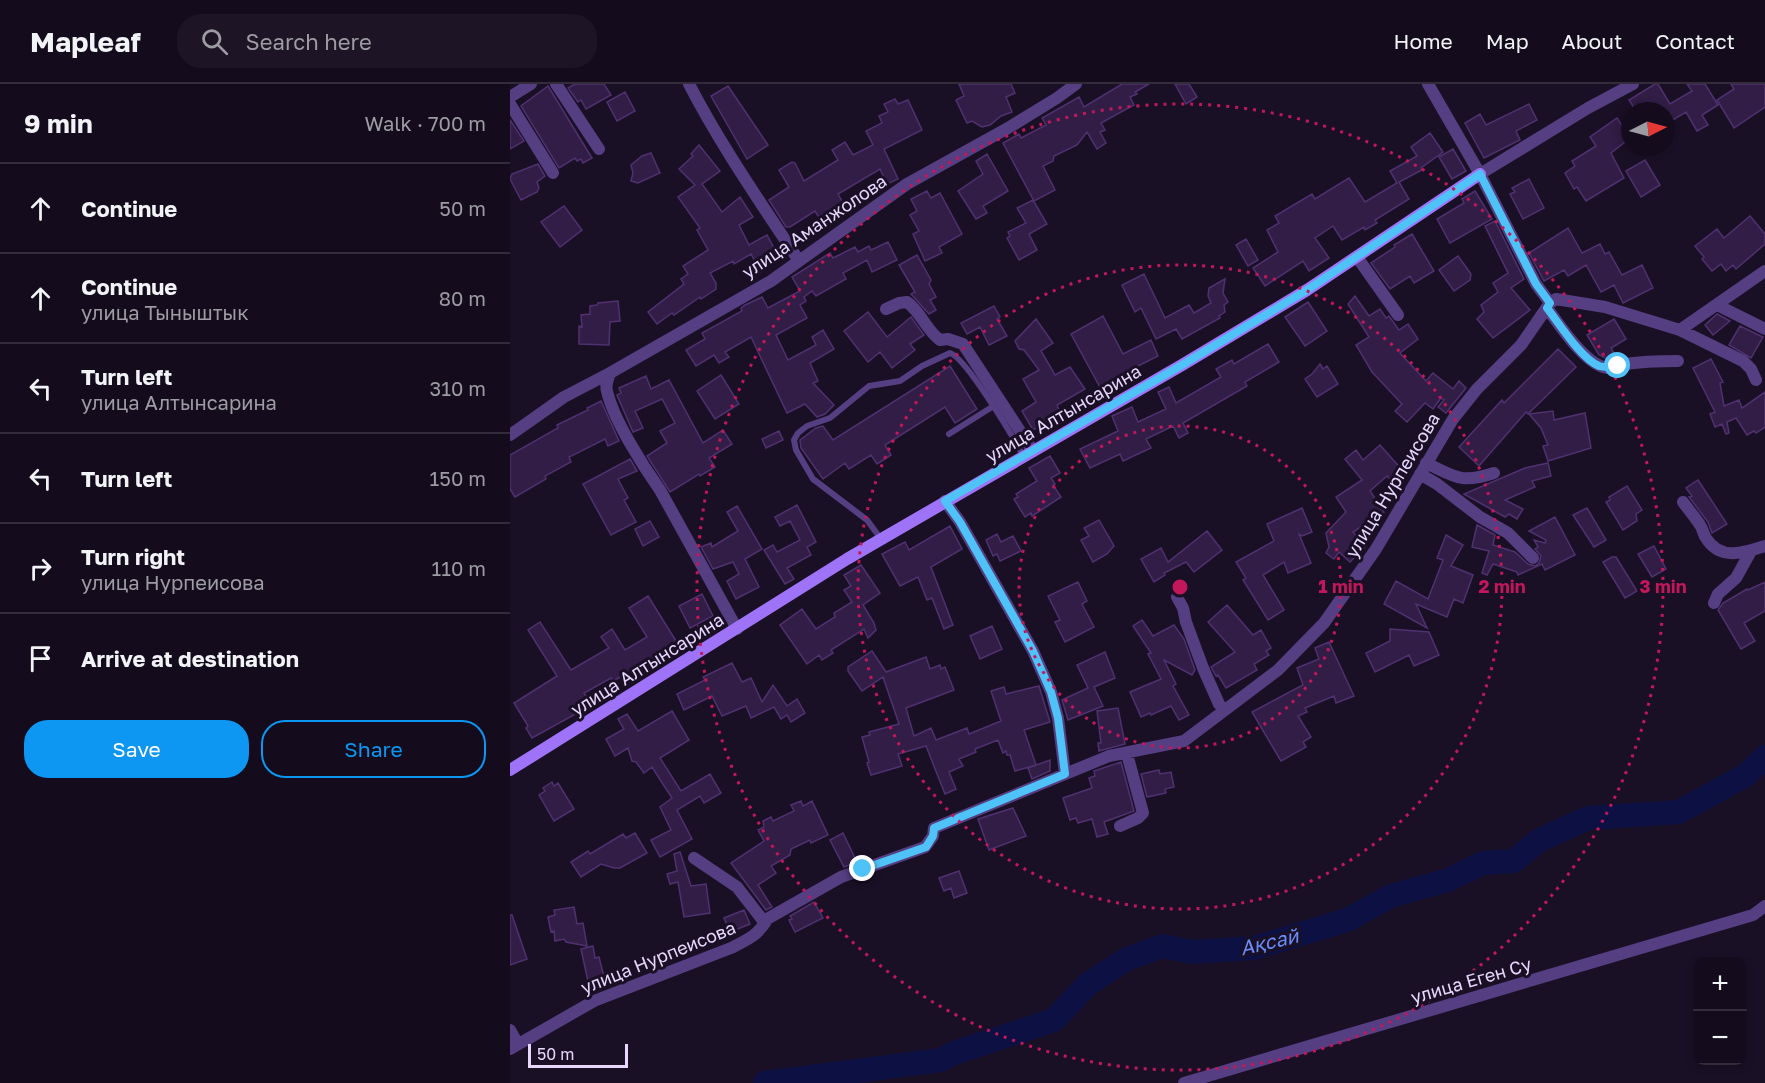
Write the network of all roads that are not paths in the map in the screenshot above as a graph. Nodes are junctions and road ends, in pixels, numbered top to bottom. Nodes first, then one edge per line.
1 (531, 84) edge
2 (556, 84) edge
3 (688, 84) edge
4 (1076, 84) edge
5 (1428, 84) edge
6 (1633, 84) edge
7 (510, 97) edge
8 (510, 104) edge
9 (598, 149) dead end
10 (553, 173) dead end
11 (1480, 174) junction
12 (1357, 257) junction
13 (799, 261) junction
14 (1765, 271) edge
15 (1548, 305) junction
16 (1717, 305) junction
17 (886, 309) dead end
18 (1398, 315) dead end
19 (1765, 329) edge
20 (1680, 330) junction
21 (1678, 361) dead end
22 (610, 373) junction
23 (1756, 380) dead end
24 (992, 407) junction
25 (949, 434) dead end
26 (510, 435) edge
27 (1028, 454) junction
28 (1423, 468) junction
29 (1494, 473) dead end
30 (945, 501) junction
31 (1683, 502) dead end
32 (881, 539) junction
33 (1765, 546) edge
34 (1751, 551) junction
35 (1533, 558) dead end
36 (1177, 597) dead end
37 (1714, 603) dead end
38 (737, 628) junction
39 (1224, 710) junction
40 (1127, 754) junction
41 (510, 770) edge
42 (1065, 774) junction
43 (1120, 826) dead end
44 (694, 858) dead end
45 (1765, 906) edge
46 (765, 922) junction
47 (510, 1030) edge
48 (514, 1046) edge
49 (1184, 1083) edge

1 - 7 street
2 - 9 street
3 - 13 street
4 - 13 street, улица Аманжолова
5 - 11 street
6 - 11 street, улица Алтынсарина
8 - 10 street
11 - 12 street, улица Алтынсарина
11 - 15 street
12 - 18 street
12 - 27 street, улица Алтынсарина
13 - 22 street, улица Аманжолова
14 - 16 street
15 - 20 street
15 - 21 street
15 - 28 street, улица Нурпеисова
16 - 19 street
16 - 20 street
17 - 27 street
20 - 23 street
22 - 26 street, улица Аманжолова
22 - 38 street
24 - 25 lane
24 - 27 lane
24 - 32 lane
27 - 30 street, улица Алтынсарина
28 - 29 street
28 - 35 street
28 - 39 street, улица Нурпеисова
30 - 32 street, улица Алтынсарина
30 - 42 street
31 - 34 street
32 - 38 street, улица Алтынсарина
33 - 34 street
34 - 37 street
36 - 39 street
38 - 41 street, улица Алтынсарина
39 - 40 street, улица Нурпеисова
40 - 42 street, улица Нурпеисова
40 - 43 street
42 - 46 street, улица Нурпеисова
44 - 46 street
45 - 49 street, улица Еген Су
46 - 48 street, улица Нурпеисова
47 - 48 street

